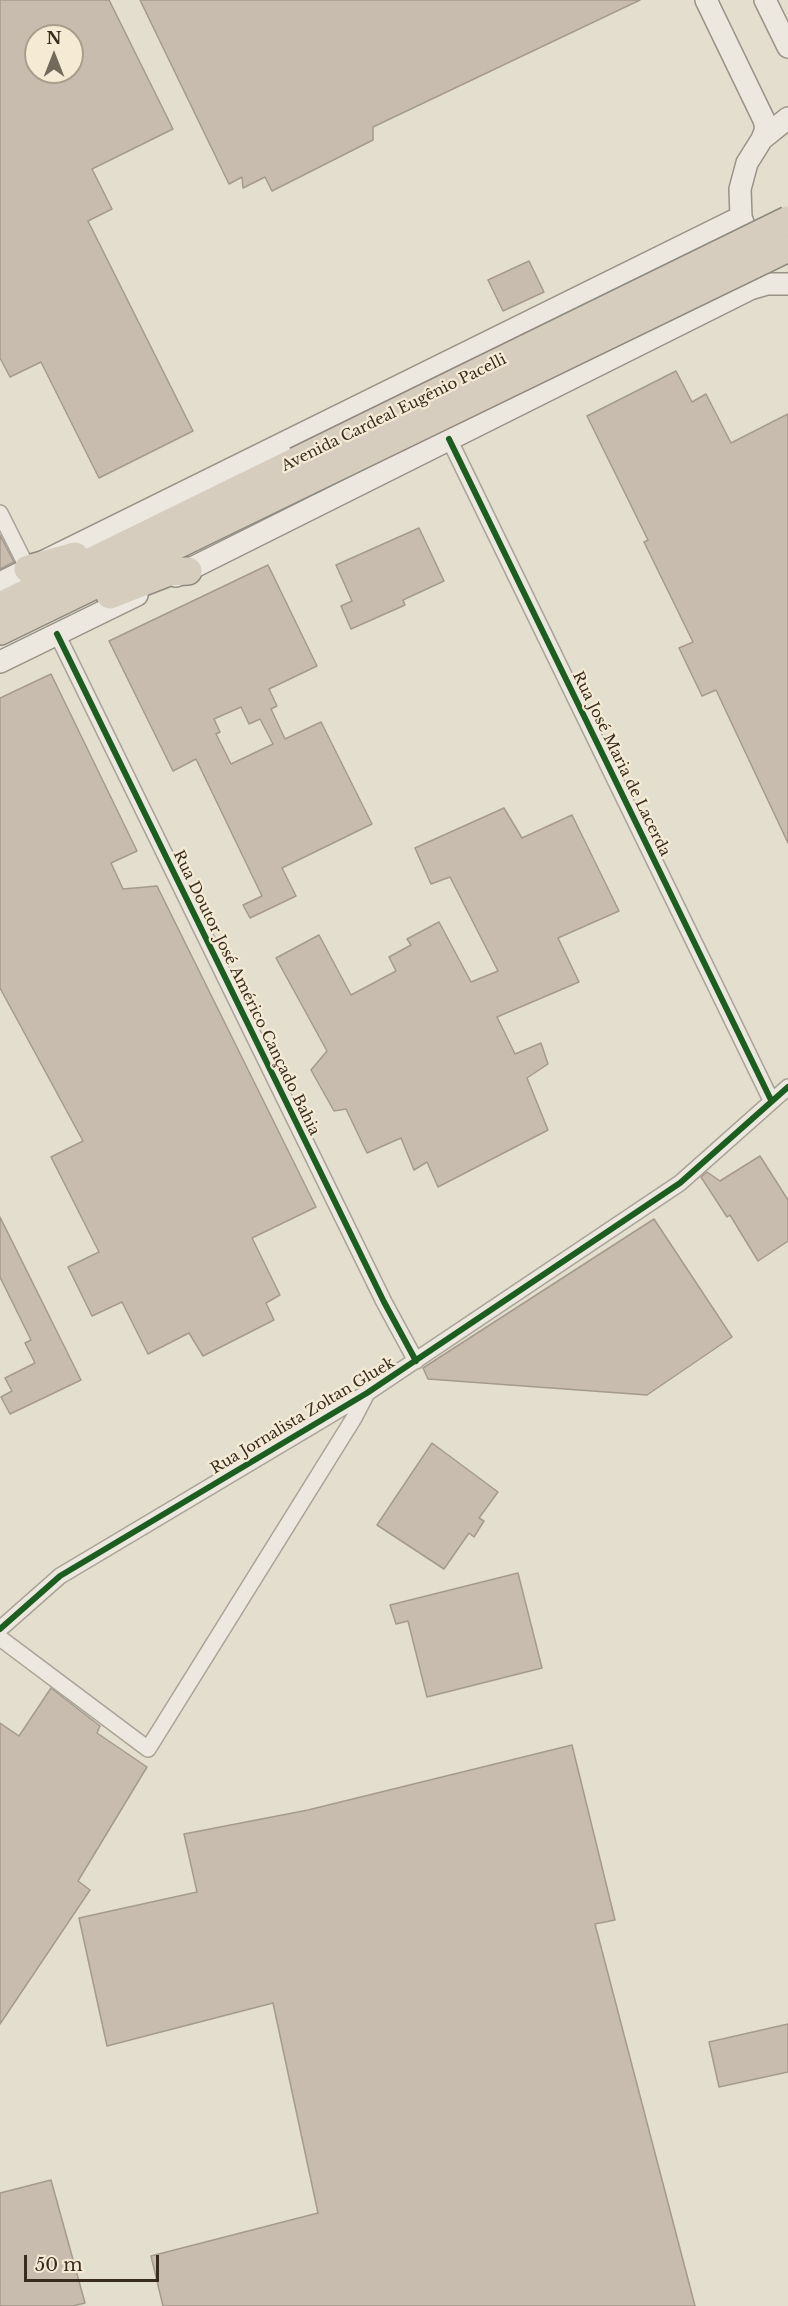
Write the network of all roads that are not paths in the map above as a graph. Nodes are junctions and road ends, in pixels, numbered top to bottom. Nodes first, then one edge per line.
1 (706, 0) edge
2 (765, 0) edge
3 (788, 47) edge
4 (788, 118) edge
5 (762, 139) junction
6 (741, 217) junction
7 (788, 219) edge
8 (788, 248) edge
9 (788, 284) edge
10 (449, 439) junction
11 (302, 471) junction
12 (0, 513) edge
13 (137, 540) junction
14 (28, 569) junction
15 (188, 571) junction
16 (0, 582) edge
17 (0, 606) edge
18 (0, 631) edge
19 (57, 634) junction
20 (0, 639) edge
21 (0, 662) edge
22 (788, 1087) edge
23 (771, 1100) junction
24 (416, 1361) junction
25 (367, 1393) junction
26 (0, 1629) edge
27 (0, 1638) edge

1 - 5 main road
2 - 3 main road
4 - 5 main road
5 - 6 main road
6 - 9 main road
6 - 14 main road, Avenida Cardeal Eugênio Pacelli
7 - 11 highway, Avenida Cardeal Eugênio Pacelli, bridge
8 - 11 highway, Avenida Cardeal Eugênio Pacelli, bridge
9 - 10 main road
10 - 15 main road
10 - 23 street, Rua José Maria de Lacerda
11 - 13 highway, Avenida Cardeal Eugênio Pacelli
11 - 18 highway, Avenida Cardeal Eugênio Pacelli
12 - 14 street
13 - 14 highway
13 - 17 highway, Avenida Cardeal Eugênio Pacelli
14 - 16 main road, Avenida Cardeal Eugênio Pacelli
15 - 19 main road
15 - 20 highway
19 - 21 main road
19 - 24 street, Rua Doutor José Américo Cançado Bahia
22 - 23 street, Rua Jornalista Zoltan Gluek
23 - 24 street, Rua Jornalista Zoltan Gluek
24 - 25 street, Rua Jornalista Zoltan Gluek
25 - 26 street, Rua Jornalista Zoltan Gluek
25 - 27 street

